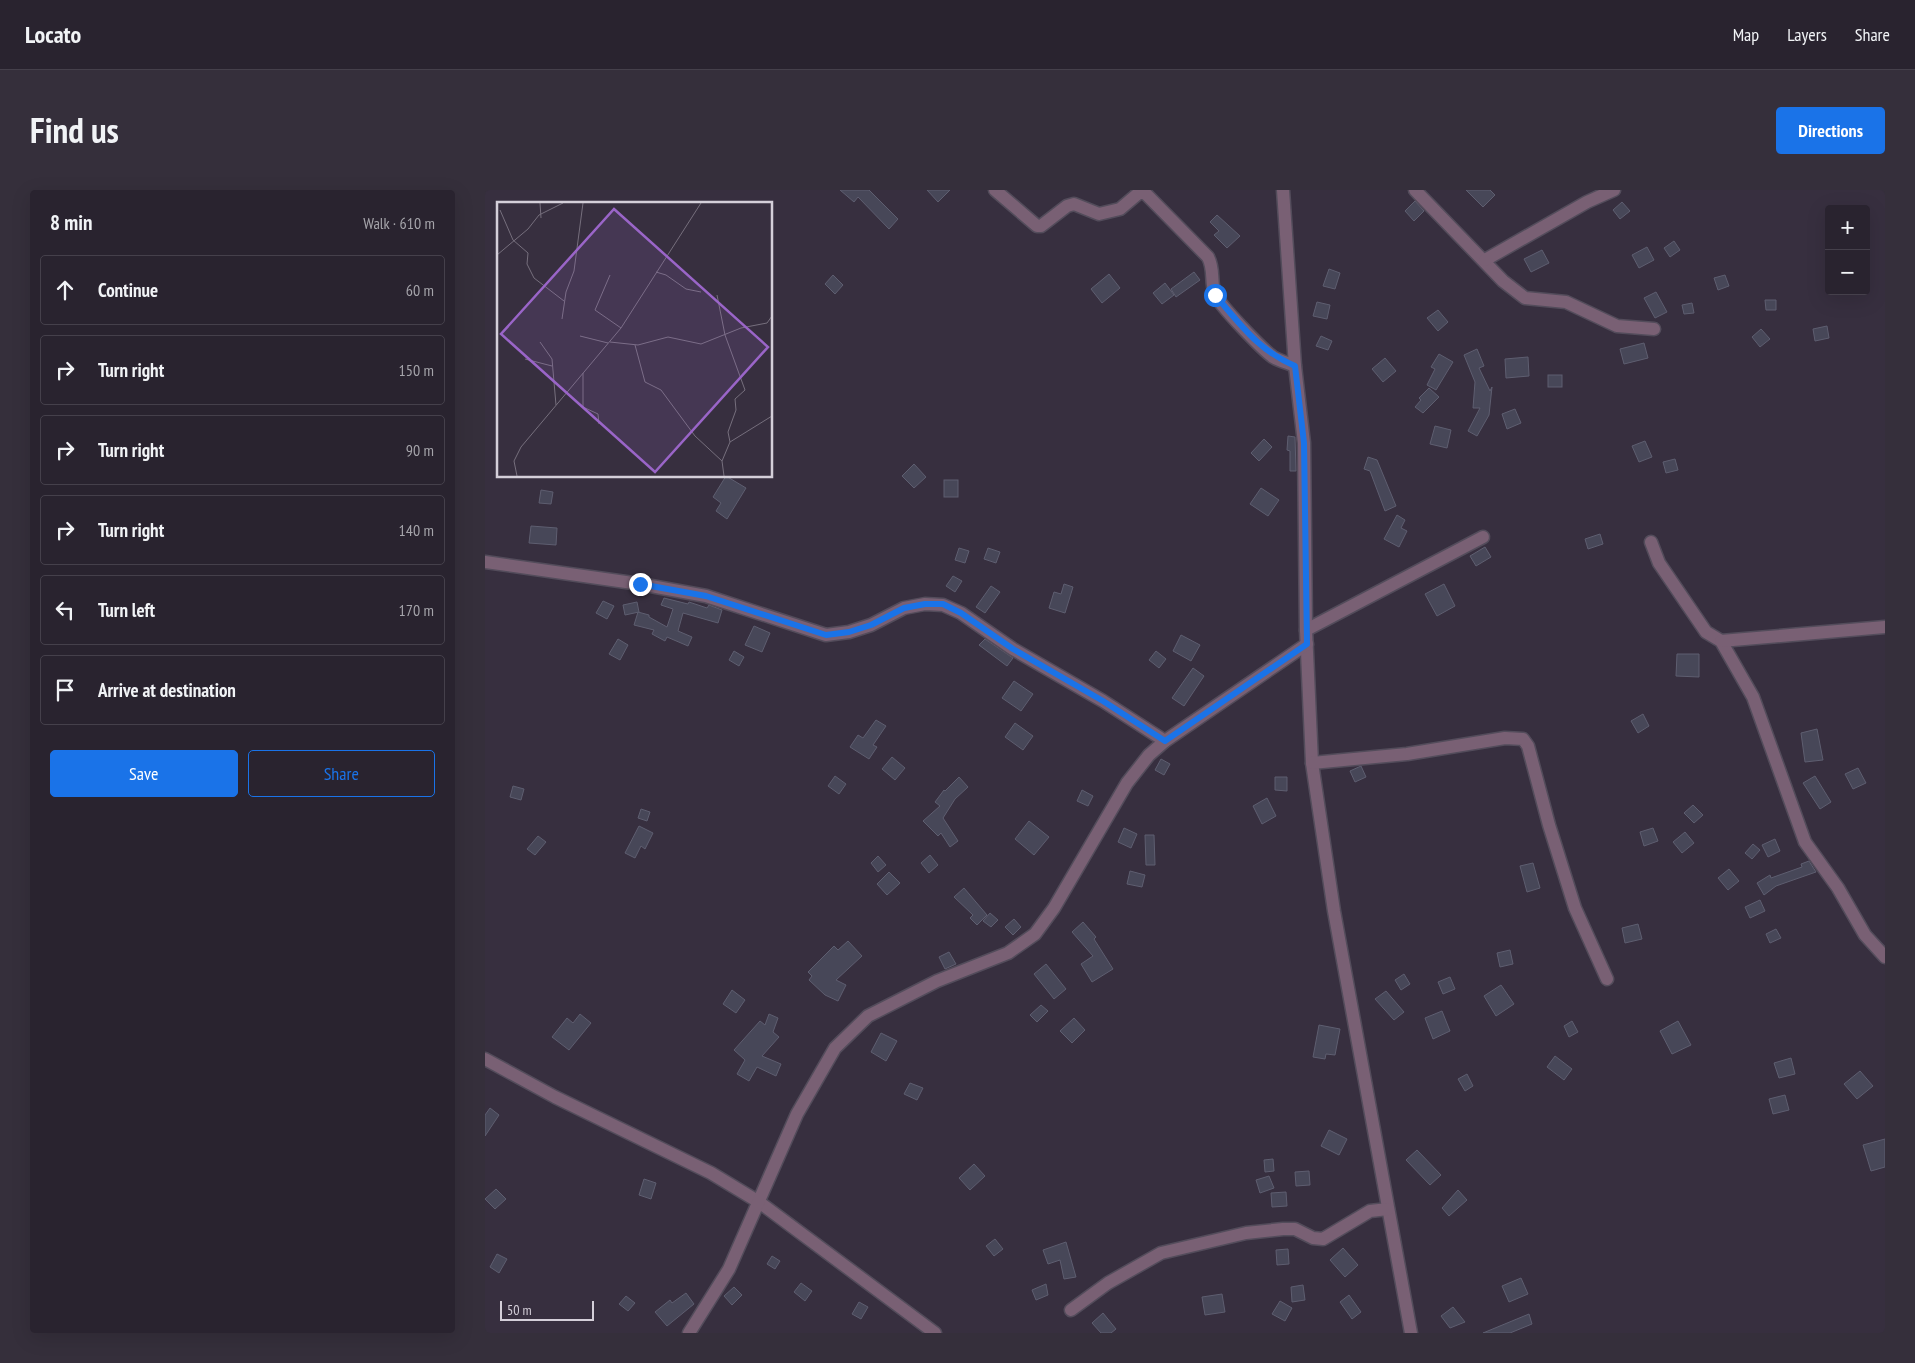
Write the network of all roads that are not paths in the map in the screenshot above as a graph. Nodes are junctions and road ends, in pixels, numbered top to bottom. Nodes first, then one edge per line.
1 (995, 190) edge
2 (1283, 190) edge
3 (1415, 190) edge
4 (1614, 190) edge
5 (1485, 260) junction
6 (1654, 329) dead end
7 (1295, 366) junction
8 (1483, 537) dead end
9 (1651, 542) dead end
10 (485, 562) edge
11 (1885, 627) edge
12 (1306, 630) junction
13 (1721, 642) junction
14 (1307, 644) junction
15 (1165, 741) junction
16 (1312, 763) junction
17 (1885, 957) edge
18 (1607, 979) dead end
19 (485, 1059) edge
20 (759, 1202) junction
21 (1388, 1209) junction
22 (1071, 1310) dead end
23 (689, 1333) edge
24 (935, 1333) edge
25 (1411, 1333) edge

1 - 7 street
2 - 7 street
3 - 5 street
4 - 5 street
5 - 6 street
7 - 12 street
8 - 12 street
9 - 13 street
10 - 15 street
11 - 13 street
12 - 14 street
13 - 17 street
14 - 15 street
14 - 16 street
15 - 20 street
16 - 18 street
16 - 21 street
19 - 20 street
20 - 23 street
20 - 24 street
21 - 22 street
21 - 25 street

